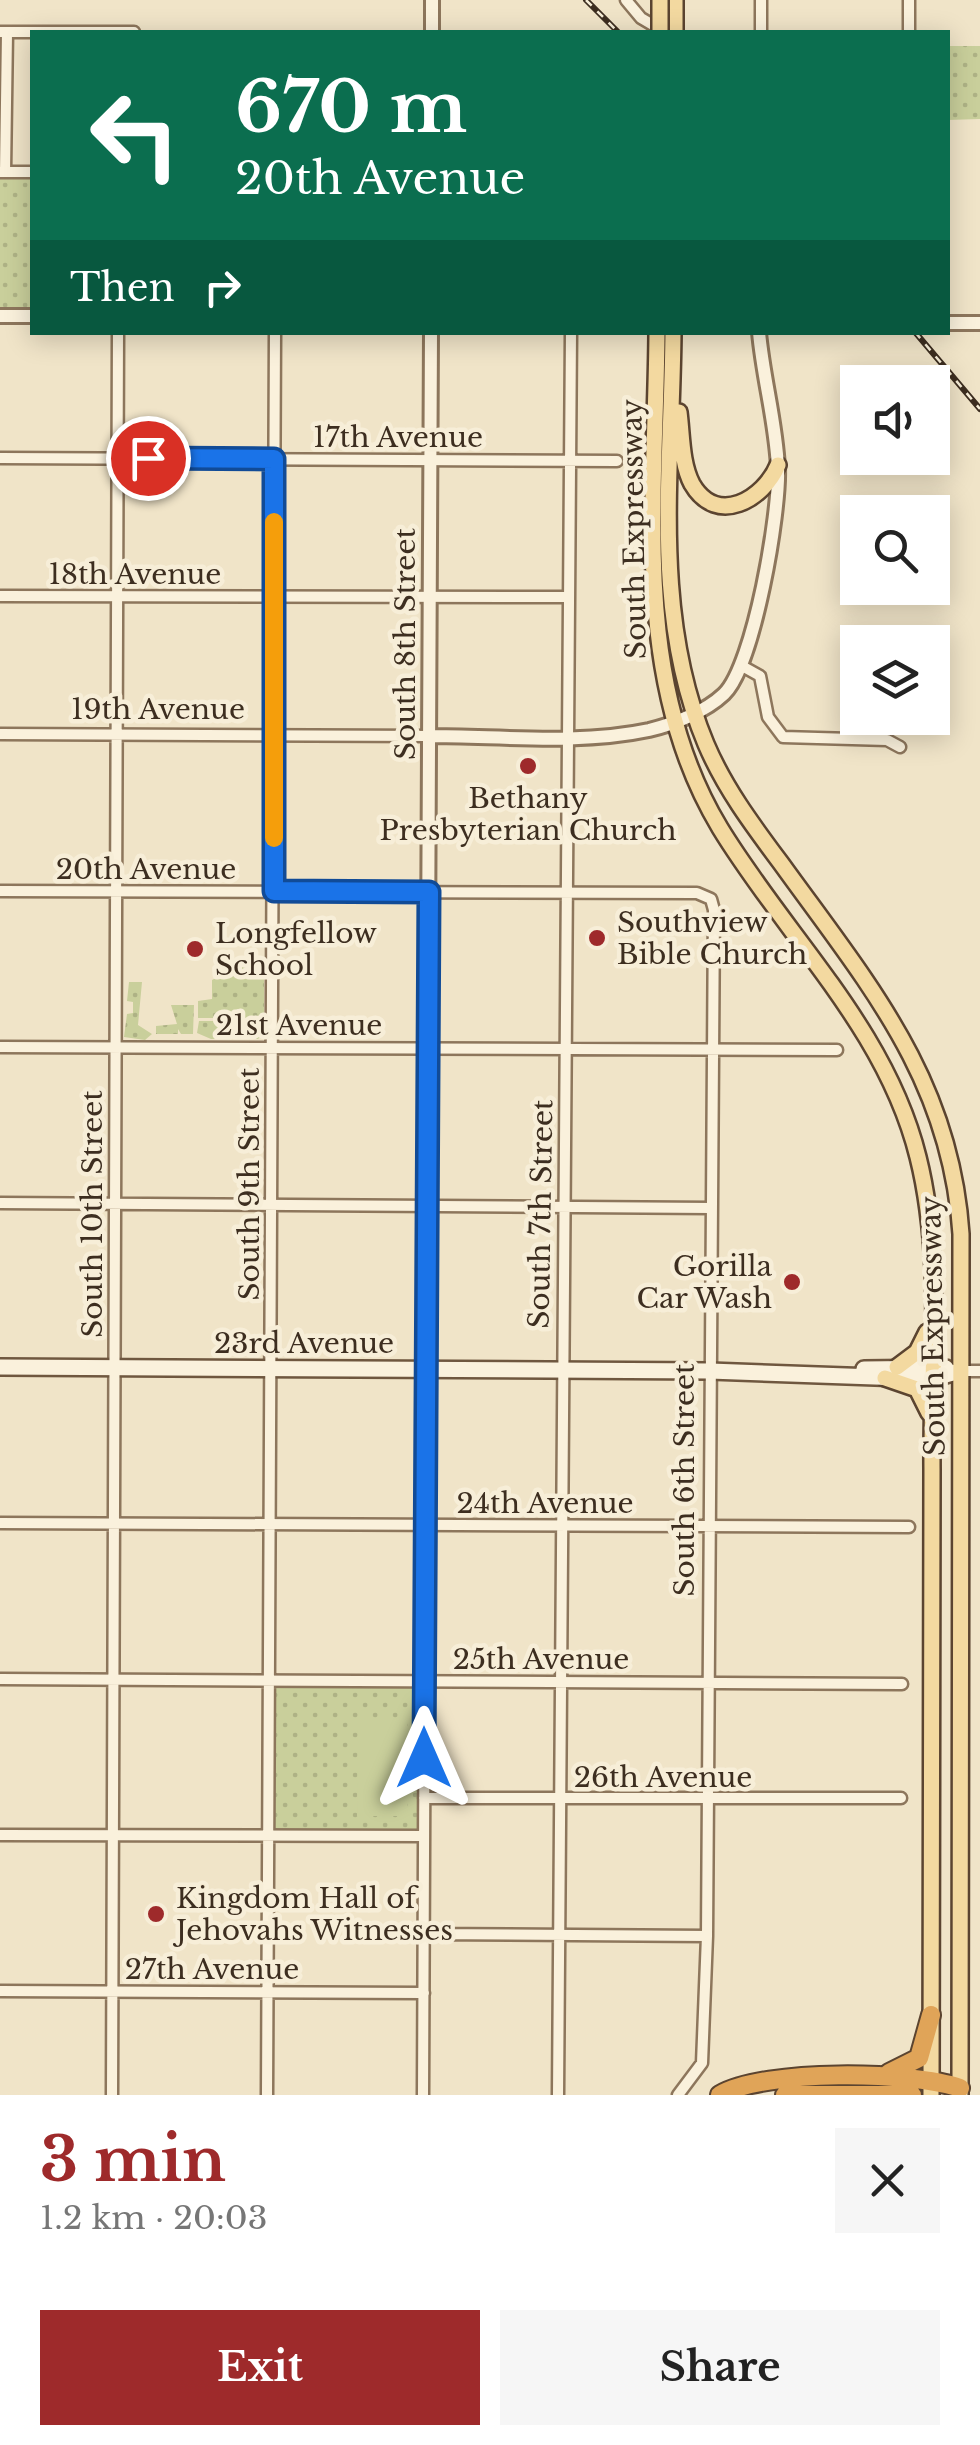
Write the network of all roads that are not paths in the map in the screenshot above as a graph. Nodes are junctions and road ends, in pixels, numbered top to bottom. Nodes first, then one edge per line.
1 (432, 0) edge
2 (626, 0) edge
3 (660, 0) edge
4 (675, 0) edge
5 (761, 0) edge
6 (909, 0) edge
7 (432, 30) edge
8 (660, 30) edge
9 (663, 30) edge
10 (675, 30) edge
11 (761, 30) edge
12 (909, 30) edge
13 (3, 32) edge
14 (30, 32) edge
15 (3, 172) edge
16 (30, 172) edge
17 (0, 316) edge
18 (30, 316) edge
19 (950, 323) edge
20 (980, 323) edge
21 (118, 335) edge
22 (274, 335) edge
23 (431, 335) edge
24 (571, 335) edge
25 (658, 335) edge
26 (672, 335) edge
27 (759, 335) edge
28 (665, 355) junction
29 (0, 458) edge
30 (118, 458) junction
31 (274, 459) junction
32 (430, 459) junction
33 (570, 460) junction
34 (617, 461) dead end
35 (778, 465) junction
36 (0, 596) edge
37 (117, 596) junction
38 (274, 597) junction
39 (430, 597) junction
40 (569, 598) junction
41 (742, 666) junction
42 (694, 714) junction
43 (674, 722) junction
44 (0, 734) edge
45 (117, 734) junction
46 (274, 735) junction
47 (430, 736) junction
48 (568, 736) junction
49 (900, 747) dead end
50 (0, 891) edge
51 (116, 891) junction
52 (274, 891) junction
53 (429, 892) junction
54 (566, 892) junction
55 (711, 898) joint
56 (0, 1047) edge
57 (116, 1047) junction
58 (272, 1048) junction
59 (428, 1048) junction
60 (565, 1048) junction
61 (713, 1050) junction
62 (837, 1050) dead end
63 (115, 1202) junction
64 (0, 1203) edge
65 (271, 1203) junction
66 (427, 1204) junction
67 (564, 1205) junction
68 (711, 1208) junction
69 (932, 1308) junction
70 (0, 1367) edge
71 (114, 1368) junction
72 (270, 1368) junction
73 (426, 1369) junction
74 (562, 1369) junction
75 (710, 1370) junction
76 (960, 1371) junction
77 (980, 1371) edge
78 (891, 1372) junction
79 (931, 1372) junction
80 (932, 1425) junction
81 (0, 1523) edge
82 (113, 1523) junction
83 (269, 1524) junction
84 (426, 1524) junction
85 (561, 1525) junction
86 (709, 1526) junction
87 (909, 1528) dead end
88 (0, 1679) edge
89 (112, 1679) junction
90 (269, 1680) junction
91 (425, 1680) junction
92 (560, 1681) junction
93 (708, 1682) junction
94 (902, 1684) dead end
95 (424, 1798) junction
96 (559, 1798) junction
97 (901, 1798) dead end
98 (707, 1800) junction
99 (0, 1835) edge
100 (112, 1835) junction
101 (268, 1836) junction
102 (424, 1836) junction
103 (424, 1934) junction
104 (558, 1935) junction
105 (707, 1936) junction
106 (0, 1991) edge
107 (112, 1992) junction
108 (268, 1992) junction
109 (424, 1992) junction
110 (931, 2015) junction
111 (859, 2086) edge
112 (932, 2089) edge
113 (960, 2091) edge
114 (112, 2095) edge
115 (267, 2095) edge
116 (423, 2095) edge
117 (558, 2095) edge
118 (678, 2095) edge
119 (720, 2095) edge
120 (785, 2095) edge
121 (872, 2095) edge
122 (912, 2095) edge

1 - 7 street
2 - 8 street
3 - 9 main road, bridge
4 - 10 main road
5 - 11 street
6 - 12 street
13 - 14 street
13 - 15 street
15 - 16 street
17 - 18 street
19 - 20 street
21 - 30 street, South 10th Street
22 - 31 street, South 9th Street
23 - 32 street, South 8th Street
24 - 33 street, South 7th Street
25 - 28 main road, South Expressway
26 - 28 main road, South Expressway
27 - 35 street
28 - 35 main road
28 - 42 main road, South Expressway
28 - 43 main road, South Expressway
29 - 30 street, 17th Avenue
30 - 31 street, 17th Avenue
30 - 37 street, South 10th Street
31 - 32 street, 17th Avenue
31 - 38 street, South 9th Street
32 - 33 street, 17th Avenue
32 - 39 street, South 8th Street
33 - 34 street, 17th Avenue
33 - 40 street, South 7th Street
35 - 41 street
36 - 37 street, 18th Avenue
37 - 38 street, 18th Avenue
37 - 45 street, South 10th Street
38 - 39 street, 18th Avenue
38 - 46 street, South 9th Street
39 - 40 street, 18th Avenue
39 - 47 street, South 8th Street
40 - 48 street, South 7th Street
41 - 42 street
41 - 49 street
42 - 43 street
42 - 76 main road, South Expressway
43 - 48 street, 19th Avenue
43 - 69 main road, South Expressway
44 - 45 street, 19th Avenue
45 - 46 street, 19th Avenue
45 - 51 street, South 10th Street
46 - 47 street, 19th Avenue
46 - 52 street, South 9th Street
47 - 48 street, 19th Avenue
47 - 53 street, South 8th Street
48 - 54 street, South 7th Street
50 - 51 street, 20th Avenue
51 - 52 street, 20th Avenue
51 - 57 street, South 10th Street
52 - 53 street, 20th Avenue
52 - 58 street, South 9th Street
53 - 54 street, 20th Avenue
53 - 59 street, South 8th Street
54 - 55 street, 20th Avenue
54 - 60 street, South 7th Street
55 - 61 street, South 6th Street
56 - 57 street, 21st Avenue
57 - 58 street, 21st Avenue
57 - 63 street, South 10th Street
58 - 59 street, 21st Avenue
58 - 65 street, South 9th Street
59 - 60 street, 21st Avenue
59 - 66 street, South 8th Street
60 - 61 street, 21st Avenue
60 - 67 street, South 7th Street
61 - 62 street, 21st Avenue
61 - 68 street, South 6th Street
63 - 64 street
63 - 65 street
63 - 71 street, South 10th Street
65 - 66 street
65 - 72 street, South 9th Street
66 - 67 street
66 - 73 street, South 8th Street
67 - 68 street
67 - 74 street, South 7th Street
68 - 75 street, South 6th Street
69 - 78 main road
69 - 79 main road, South Expressway
70 - 71 main road, 23rd Avenue
71 - 72 main road, 23rd Avenue
71 - 82 street, South 10th Street
72 - 73 main road, 23rd Avenue
72 - 83 street, South 9th Street
73 - 74 main road, 23rd Avenue
73 - 84 street, South 8th Street
74 - 75 main road, 23rd Avenue
74 - 85 street, South 7th Street
75 - 78 main road, 23rd Avenue
75 - 86 street, South 6th Street
76 - 77 street, 23rd Avenue
76 - 79 main road, 23rd Avenue
76 - 113 main road, South Expressway
78 - 79 main road, 23rd Avenue
78 - 80 main road
79 - 80 main road, South Expressway
80 - 110 main road, South Expressway
81 - 82 street, 24th Avenue
82 - 83 street, 24th Avenue
82 - 89 street, South 10th Street
83 - 84 street, 24th Avenue
83 - 90 street, South 9th Street
84 - 85 street, 24th Avenue
84 - 91 street, South 8th Street
85 - 86 street, 24th Avenue
85 - 92 street, South 7th Street
86 - 87 street, 24th Avenue
86 - 93 street, South 6th Street
88 - 89 street, 25th Avenue
89 - 90 street, 25th Avenue
89 - 100 street, South 10th Street
90 - 91 street, 25th Avenue
90 - 101 street, South 9th Street
91 - 92 street, 25th Avenue
91 - 95 street, South 8th Street
92 - 93 street, 25th Avenue
92 - 96 street, South 7th Street
93 - 94 street, 25th Avenue
93 - 98 street, South 6th Street
95 - 96 street, 26th Avenue
95 - 102 street, South 8th Street
96 - 98 street, 26th Avenue
96 - 104 street, South 7th Street
97 - 98 street, 26th Avenue
98 - 105 street, South 6th Street
99 - 100 street
100 - 101 street
100 - 107 street, South 10th Street
101 - 102 street
101 - 108 street, South 9th Street
102 - 103 street, South 8th Street
103 - 104 street
103 - 109 street, South 8th Street
104 - 105 street
104 - 117 street, South 7th Street
105 - 118 street, South 6th Street
106 - 107 street, 27th Avenue
107 - 108 street, 27th Avenue
107 - 114 street, South 10th Street
108 - 109 street, 27th Avenue
108 - 115 street, South 9th Street
109 - 116 street, South 8th Street
110 - 111 highway
110 - 112 main road, South Expressway
111 - 112 highway
111 - 119 highway
111 - 120 highway
111 - 121 highway
111 - 122 highway
112 - 113 highway

